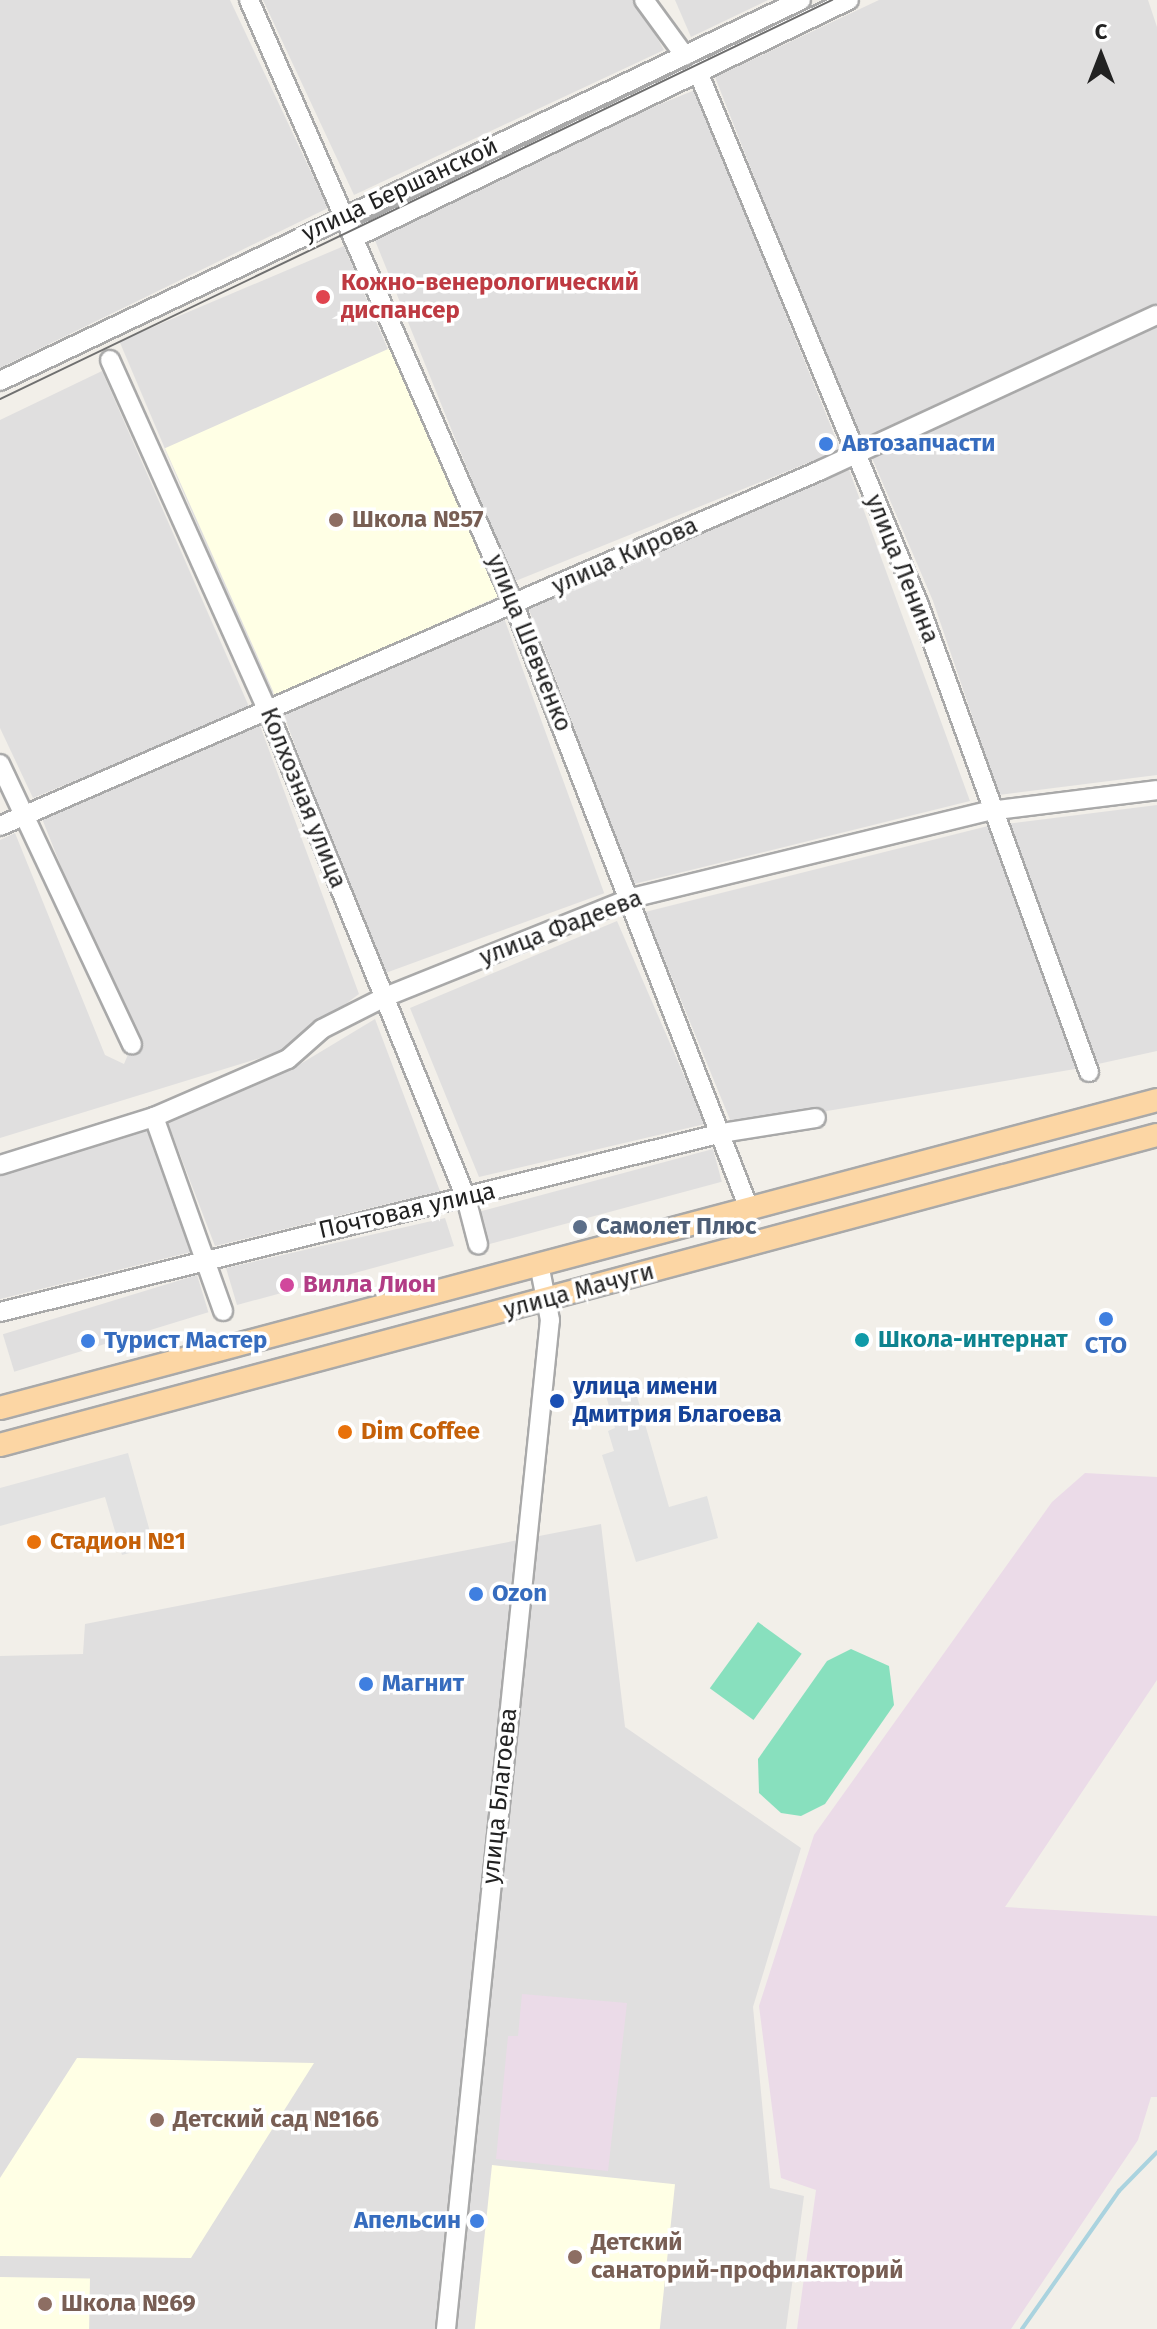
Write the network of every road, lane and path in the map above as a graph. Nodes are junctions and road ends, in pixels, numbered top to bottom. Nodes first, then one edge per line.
1 (249, 0) edge
2 (644, 0) edge
3 (801, 0) edge
4 (849, 0) edge
5 (685, 56) junction
6 (698, 72) junction
7 (346, 215) junction
8 (356, 237) junction
9 (1157, 315) edge
10 (110, 360) dead end
11 (0, 381) edge
12 (856, 454) junction
13 (514, 605) junction
14 (268, 711) junction
15 (0, 764) edge
16 (1157, 790) edge
17 (989, 811) junction
18 (24, 815) junction
19 (0, 826) edge
20 (631, 898) junction
21 (385, 997) junction
22 (132, 1044) dead end
23 (1089, 1072) dead end
24 (1157, 1100) edge
25 (154, 1117) junction
26 (816, 1118) dead end
27 (722, 1133) junction
28 (1157, 1135) edge
29 (914, 1164) junction
30 (0, 1165) edge
31 (926, 1197) junction
32 (466, 1198) junction
33 (748, 1206) junction
34 (478, 1244) dead end
35 (208, 1258) junction
36 (539, 1264) junction
37 (548, 1299) junction
38 (223, 1311) dead end
39 (0, 1312) edge
40 (0, 1408) edge
41 (0, 1445) edge
42 (446, 2329) edge

1 - 7 street, улица Шевченко
2 - 5 street
3 - 5 street, улица Бершанской
4 - 6 street, улица Бершанской
5 - 7 street, улица Бершанской
6 - 8 street, улица Бершанской
6 - 12 street, улица Ленина
7 - 8 street, улица Шевченко
7 - 11 street, улица Бершанской
8 - 13 street, улица Шевченко
9 - 12 street, улица Кирова
10 - 14 street, Колхозная улица
12 - 13 street, улица Кирова
12 - 17 street, улица Ленина
13 - 14 street, улица Кирова
13 - 20 street, улица Шевченко
14 - 18 street, улица Кирова
14 - 21 street, Колхозная улица
15 - 18 street
16 - 17 street, улица Фадеева
17 - 20 street, улица Фадеева
17 - 23 street, улица Ленина
18 - 19 street, улица Кирова
18 - 22 street
20 - 21 street, улица Фадеева
20 - 27 street, улица Шевченко
21 - 25 street, улица Фадеева
21 - 32 street, Колхозная улица
24 - 29 main road, улица Мачуги
25 - 30 street, улица Фадеева
25 - 35 street
26 - 27 street, Почтовая улица
27 - 32 street, Почтовая улица
27 - 33 street, улица Шевченко
28 - 31 main road, улица Мачуги
29 - 31 main road
29 - 33 main road, улица Мачуги
31 - 37 main road, улица Мачуги
32 - 34 street, Колхозная улица
32 - 35 street, Почтовая улица
33 - 36 main road, улица Мачуги
35 - 38 street
35 - 39 street, Почтовая улица
36 - 37 street, улица Благоева
36 - 40 main road, улица Мачуги
37 - 41 main road, улица Мачуги
37 - 42 street, улица Благоева

